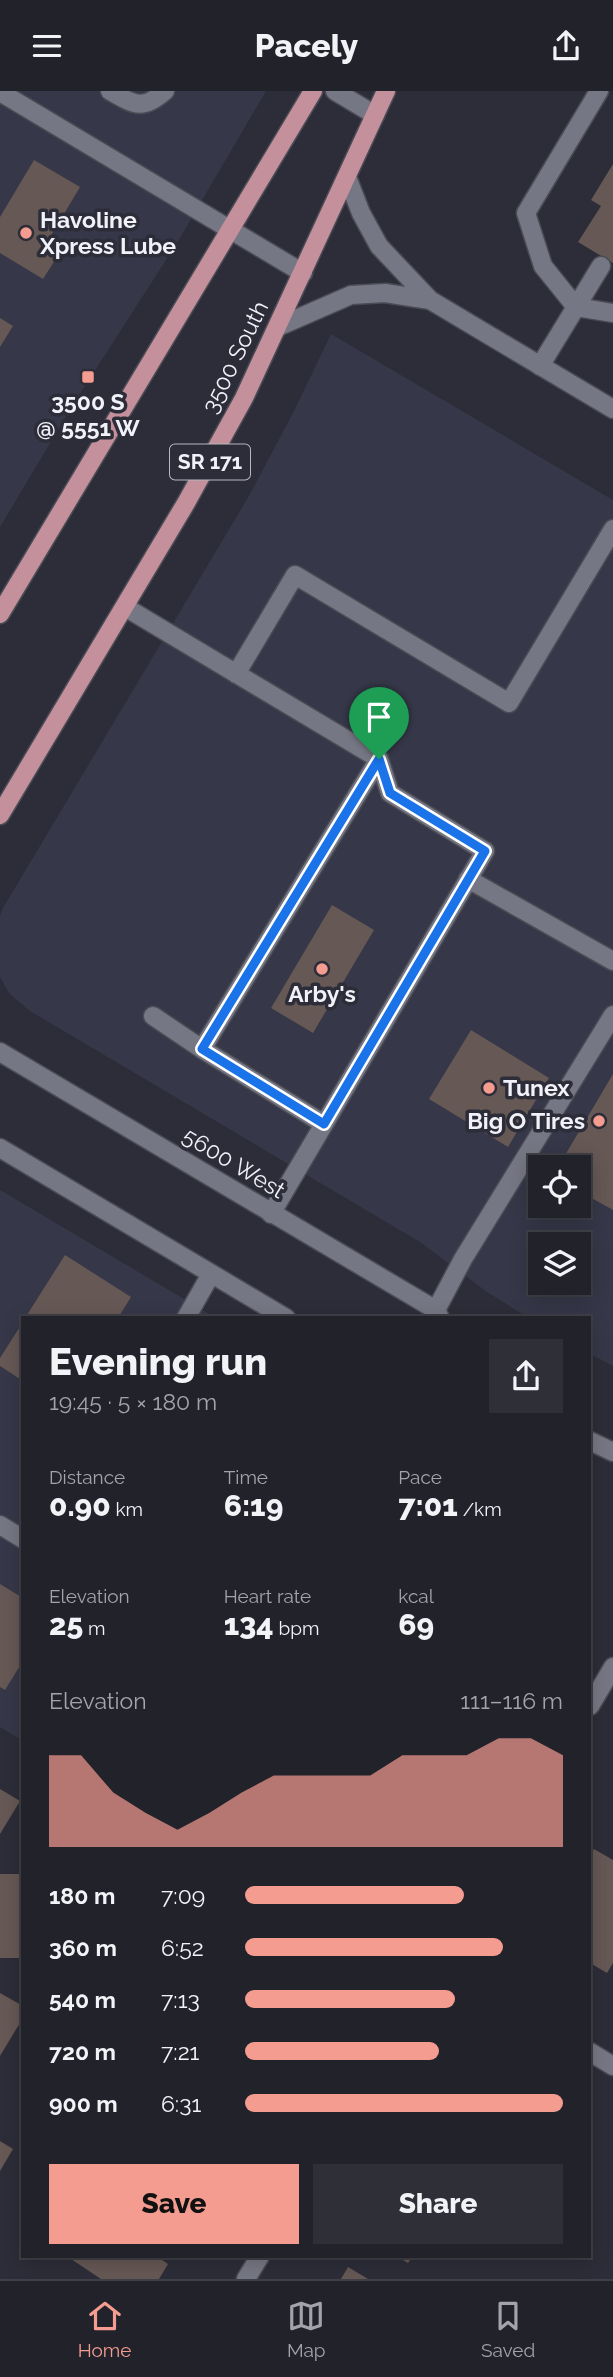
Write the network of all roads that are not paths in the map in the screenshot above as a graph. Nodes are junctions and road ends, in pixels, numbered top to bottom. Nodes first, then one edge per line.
1 (110, 91) edge
2 (165, 91) edge
3 (313, 91) edge
4 (335, 91) edge
5 (386, 91) edge
6 (599, 91) edge
7 (0, 93) edge
8 (375, 115) junction
9 (347, 177) junction
10 (230, 229) junction
11 (601, 266) dead end
12 (303, 273) junction
13 (430, 300) junction
14 (576, 307) junction
15 (613, 313) edge
16 (279, 325) junction
17 (540, 366) junction
18 (613, 409) edge
19 (613, 529) edge
20 (3, 603) edge
21 (125, 607) junction
22 (236, 674) junction
23 (379, 759) junction
24 (0, 815) edge
25 (468, 879) junction
26 (613, 961) edge
27 (613, 1015) edge
28 (153, 1016) dead end
29 (202, 1049) junction
30 (0, 1052) edge
31 (324, 1124) junction
32 (0, 1148) edge
33 (271, 1214) junction
34 (211, 1274) junction
35 (438, 1314) edge
36 (187, 1316) edge
37 (283, 1316) edge
38 (591, 1441) edge
39 (613, 1452) edge
40 (0, 1525) edge
41 (21, 1538) edge
42 (613, 1667) edge
43 (591, 1704) edge
44 (591, 2053) edge
45 (613, 2066) edge
46 (259, 2258) edge
47 (246, 2279) edge

1 - 2 main road
3 - 10 main road
4 - 8 main road
5 - 8 main road, 3500 South / SR 171
6 - 14 main road
7 - 10 main road
8 - 9 main road, 3500 South / SR 171
9 - 12 main road, 3500 South / SR 171
9 - 13 main road
10 - 12 main road
10 - 20 main road
11 - 14 main road
12 - 16 main road, 3500 South / SR 171
13 - 16 main road
13 - 17 main road
14 - 15 main road
14 - 17 main road
16 - 21 main road, 3500 South / SR 171
17 - 18 main road
19 - 22 main road
21 - 22 main road
21 - 24 main road, 3500 South / SR 171
22 - 23 main road
23 - 25 main road
23 - 29 main road
25 - 26 main road
25 - 31 main road
27 - 35 main road
28 - 29 main road
29 - 31 main road
30 - 33 main road, 5600 West
31 - 33 main road
32 - 34 main road
33 - 35 main road, 5600 West
34 - 36 main road
34 - 37 main road
38 - 39 main road
40 - 41 main road
42 - 43 main road
44 - 45 main road
46 - 47 main road

